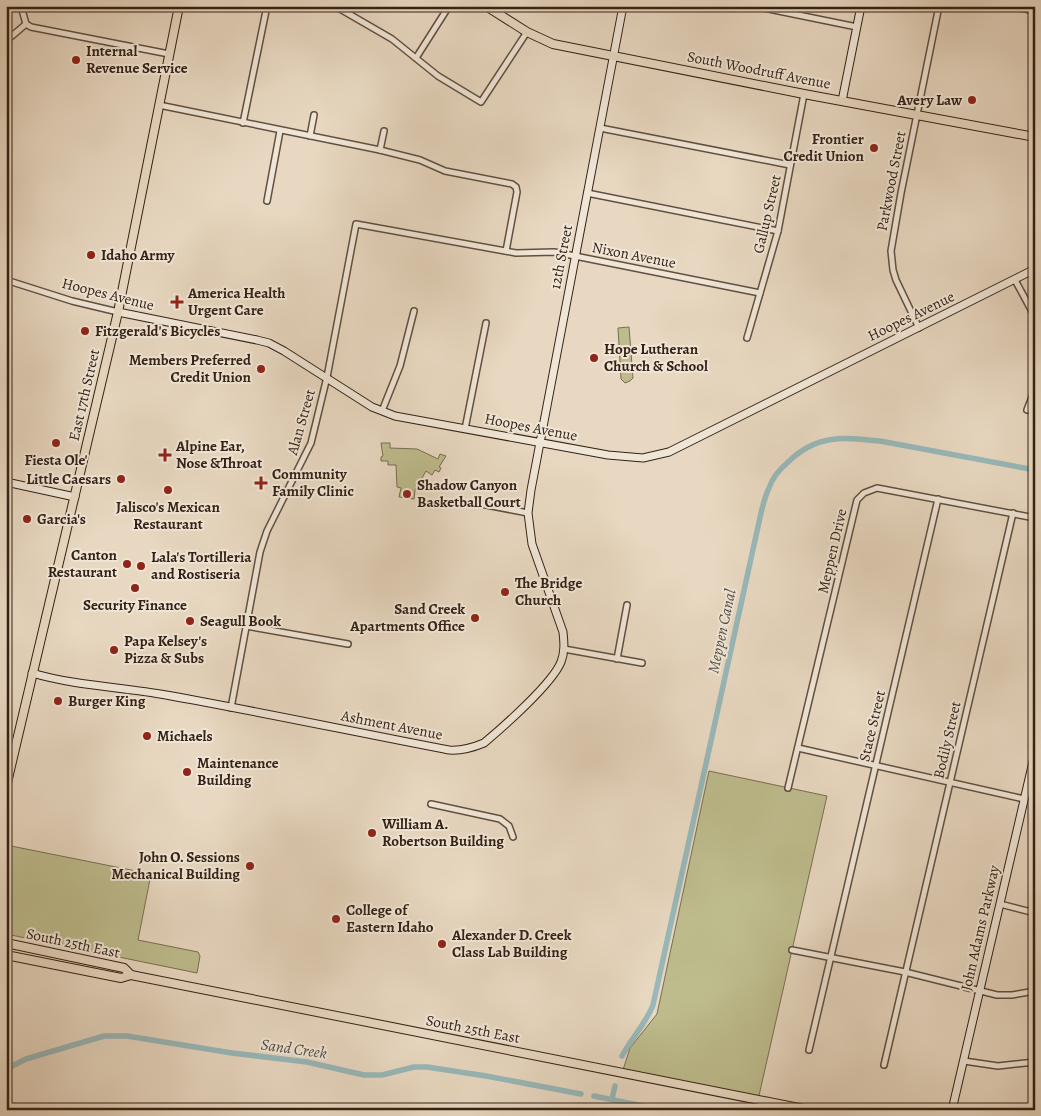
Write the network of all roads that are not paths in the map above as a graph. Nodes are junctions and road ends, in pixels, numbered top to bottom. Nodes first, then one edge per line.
1 (21, 6) edge
2 (179, 6) edge
3 (267, 6) edge
4 (335, 6) edge
5 (449, 6) edge
6 (486, 6) edge
7 (623, 6) edge
8 (754, 6) edge
9 (861, 6) edge
10 (939, 6) edge
11 (1015, 7) edge
12 (1035, 11) edge
13 (26, 24) junction
14 (857, 27) junction
15 (528, 32) junction
16 (6, 41) edge
17 (169, 54) junction
18 (614, 56) junction
19 (416, 58) junction
20 (804, 94) junction
21 (842, 100) junction
22 (159, 105) junction
23 (314, 116) dead end
24 (916, 116) junction
25 (243, 123) junction
26 (600, 128) junction
27 (280, 131) junction
28 (384, 131) dead end
29 (310, 136) junction
30 (1035, 137) edge
31 (380, 150) junction
32 (790, 164) junction
33 (587, 193) junction
34 (267, 201) dead end
35 (356, 224) joint
36 (778, 231) junction
37 (506, 251) junction
38 (576, 256) junction
39 (1035, 269) edge
40 (6, 280) edge
41 (1015, 280) junction
42 (760, 293) junction
43 (414, 311) dead end
44 (118, 312) junction
45 (1035, 317) edge
46 (486, 323) dead end
47 (919, 328) junction
48 (747, 338) dead end
49 (326, 377) junction
50 (1035, 389) edge
51 (1027, 410) dead end
52 (382, 411) junction
53 (465, 429) junction
54 (540, 443) junction
55 (6, 482) edge
56 (75, 497) junction
57 (938, 499) junction
58 (481, 504) dead end
59 (528, 513) junction
60 (1013, 513) junction
61 (1035, 518) edge
62 (627, 605) dead end
63 (246, 626) junction
64 (348, 644) dead end
65 (564, 648) junction
66 (617, 659) junction
67 (642, 663) dead end
68 (32, 673) junction
69 (231, 708) junction
70 (798, 748) junction
71 (1035, 753) edge
72 (875, 766) junction
73 (950, 783) junction
74 (6, 787) edge
75 (788, 788) dead end
76 (1024, 799) junction
77 (431, 804) dead end
78 (513, 837) dead end
79 (1000, 904) junction
80 (1035, 913) edge
81 (6, 943) edge
82 (792, 950) dead end
83 (6, 955) edge
84 (830, 958) junction
85 (905, 972) junction
86 (131, 974) junction
87 (980, 990) junction
88 (1035, 991) edge
89 (809, 1050) dead end
90 (964, 1061) junction
91 (1035, 1062) edge
92 (884, 1066) dead end
93 (809, 1110) edge
94 (952, 1110) edge

1 - 13 street
2 - 17 main road, East 17th Street
3 - 25 street
4 - 19 street
5 - 19 street
6 - 15 main road, South Woodruff Avenue
7 - 18 street, 12th Street
8 - 14 street
9 - 14 street
10 - 24 street, Parkwood Street
11 - 12 street
13 - 16 street
13 - 17 street
14 - 21 street
15 - 18 main road, South Woodruff Avenue
15 - 19 street
17 - 22 main road, East 17th Street
18 - 20 main road, South Woodruff Avenue
18 - 26 street, 12th Street
20 - 21 main road, South Woodruff Avenue
20 - 32 street, Gallup Street
21 - 24 main road, South Woodruff Avenue
22 - 25 street
22 - 44 main road, East 17th Street
23 - 29 street
24 - 30 main road, South Woodruff Avenue
24 - 47 street, Parkwood Street
25 - 27 street
26 - 32 street
26 - 33 street, 12th Street
27 - 29 street
27 - 34 street
28 - 31 street
29 - 31 street
31 - 37 street
32 - 36 street, Gallup Street
33 - 36 street
33 - 38 street, 12th Street
35 - 37 street, Nixon Avenue
35 - 49 street, Alan Street
36 - 42 street, Gallup Street
37 - 38 street, Nixon Avenue
38 - 42 street, Nixon Avenue
38 - 54 street, 12th Street
39 - 41 street, Hoopes Avenue
40 - 44 street, Hoopes Avenue
41 - 45 street
41 - 47 street, Hoopes Avenue
42 - 48 street, Gallup Street
43 - 52 street
44 - 49 street, Hoopes Avenue
44 - 56 main road, East 17th Street
46 - 53 street
47 - 54 street, Hoopes Avenue
49 - 52 street, Hoopes Avenue
49 - 63 street, Alan Street
50 - 51 street
52 - 53 street, Hoopes Avenue
53 - 54 street, Hoopes Avenue
54 - 59 street, 12th Street
55 - 56 street
56 - 68 main road, East 17th Street
57 - 60 street, Meppen Drive
57 - 70 street, Meppen Drive
57 - 72 street, Stace Street
58 - 59 street
59 - 65 street, Ashment Avenue
60 - 61 street, Meppen Drive
60 - 73 street, Bodily Street
62 - 66 street
63 - 64 street
63 - 69 street, Alan Street
65 - 66 street
65 - 69 street, Ashment Avenue
66 - 67 street
68 - 69 street, Ashment Avenue
68 - 74 main road, East 17th Street
70 - 72 street
70 - 75 street, Meppen Drive
71 - 76 street, John Adams Parkway
72 - 73 street
72 - 84 street, Stace Street
73 - 76 street
73 - 85 street, Bodily Street
76 - 79 street, John Adams Parkway
77 - 78 street
79 - 80 street
79 - 87 street, John Adams Parkway
81 - 86 main road, South 25th East
82 - 84 street
83 - 86 main road, South 25th East
84 - 85 street
84 - 89 street, Stace Street
85 - 87 street
85 - 92 street, Bodily Street
86 - 93 main road, South 25th East
87 - 88 street
87 - 90 street, John Adams Parkway
90 - 91 street
90 - 94 street, John Adams Parkway

